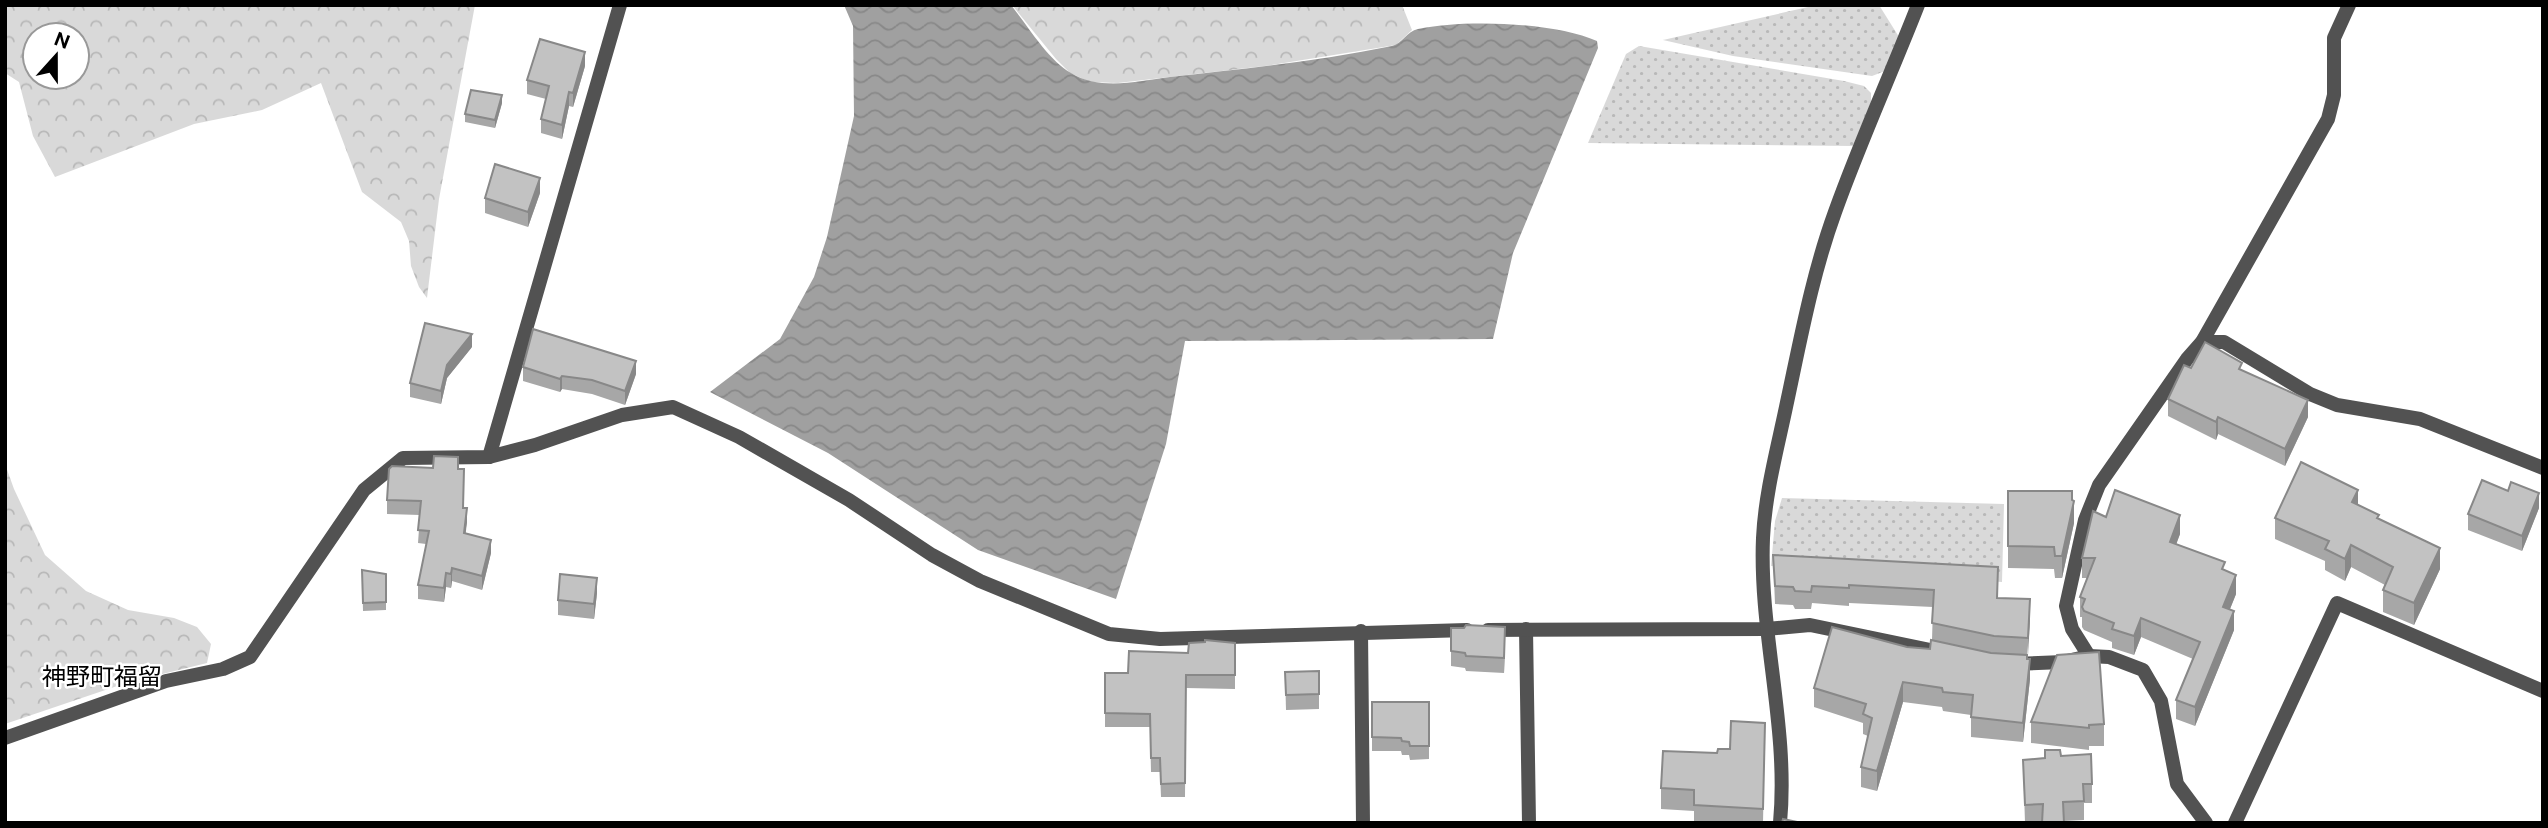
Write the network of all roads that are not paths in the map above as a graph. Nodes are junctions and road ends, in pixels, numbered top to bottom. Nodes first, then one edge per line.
1 (620, 5) edge
2 (1917, 5) edge
3 (2348, 5) edge
4 (2202, 342) junction
5 (489, 457) junction
6 (2543, 468) edge
7 (1526, 629) junction
8 (1767, 629) junction
9 (1361, 631) junction
10 (1954, 655) edge
11 (2089, 656) junction
12 (1993, 663) edge
13 (2543, 691) edge
14 (5, 738) edge
15 (1363, 823) edge
16 (1529, 823) edge
17 (1780, 823) edge
18 (2206, 823) edge
19 (2235, 823) edge

1 - 5 street
2 - 8 street
3 - 4 street
4 - 6 street
4 - 11 street
5 - 9 street
5 - 14 street
7 - 8 street
7 - 9 street
7 - 16 street
8 - 10 street
8 - 17 street
9 - 15 street
11 - 12 street
11 - 18 street
13 - 19 street

